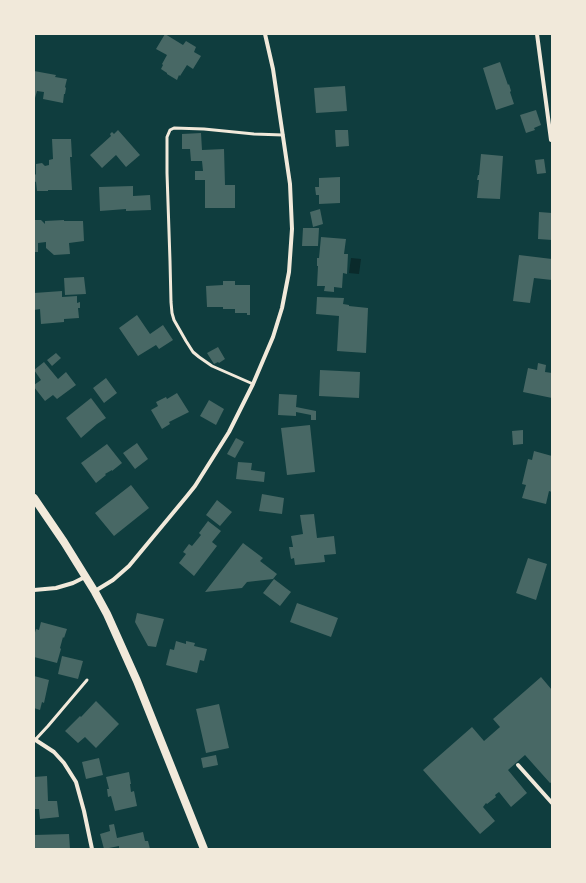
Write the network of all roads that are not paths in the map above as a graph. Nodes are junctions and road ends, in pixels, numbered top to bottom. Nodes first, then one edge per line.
1 (265, 34) edge
2 (537, 34) edge
3 (283, 135) junction
4 (551, 140) edge
5 (253, 384) junction
6 (34, 498) edge
7 (86, 577) junction
8 (34, 590) edge
9 (95, 592) junction
10 (87, 680) dead end
11 (34, 739) edge
12 (518, 764) dead end
13 (552, 803) edge
14 (92, 849) edge
15 (204, 849) edge

1 - 3 street
2 - 4 street
3 - 5 street
3 - 5 lane
5 - 9 street
6 - 7 main road
7 - 8 street
7 - 9 main road
9 - 15 main road
10 - 11 lane
11 - 14 street
12 - 13 street

